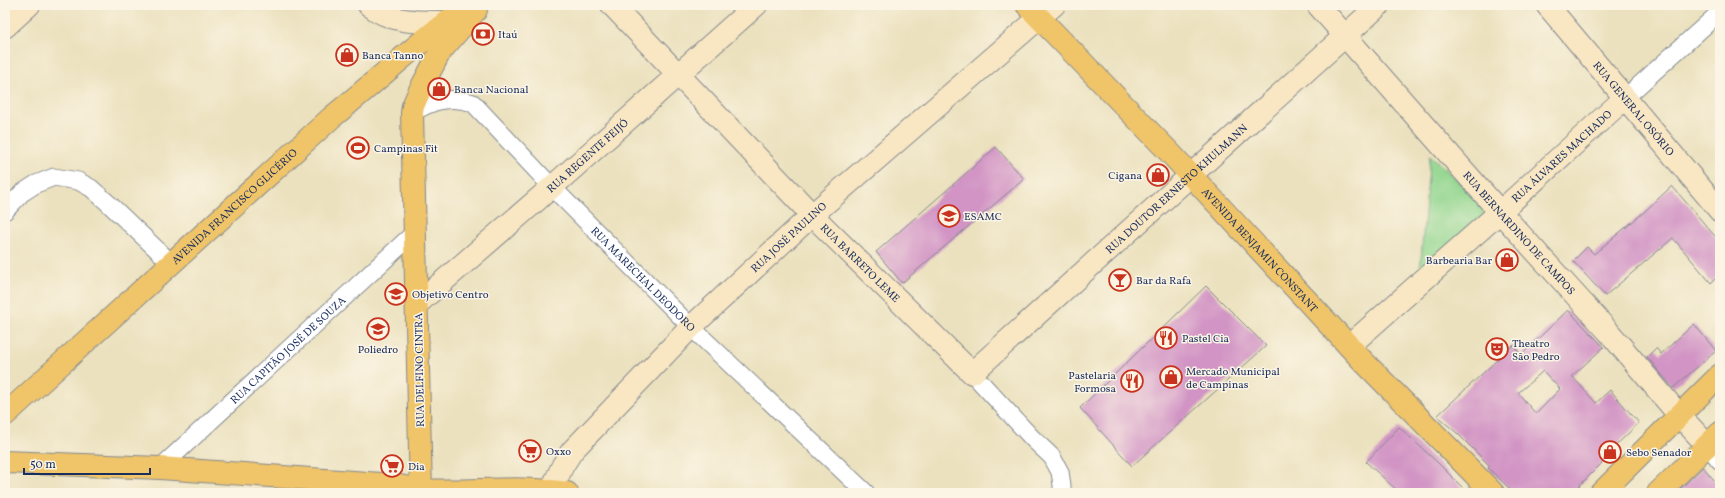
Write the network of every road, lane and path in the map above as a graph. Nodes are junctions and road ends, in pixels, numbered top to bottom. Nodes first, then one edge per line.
1 (29, 5) edge
2 (369, 5) edge
3 (468, 5) edge
4 (481, 5) edge
5 (612, 5) edge
6 (756, 5) edge
7 (1318, 5) edge
8 (1380, 5) edge
9 (1547, 5) edge
10 (1040, 9) edge
11 (1720, 12) edge
12 (444, 22) junction
13 (5, 27) edge
14 (1346, 36) junction
15 (678, 73) junction
16 (1625, 98) junction
17 (412, 113) junction
18 (1190, 176) junction
19 (552, 187) junction
20 (5, 211) edge
21 (1720, 211) edge
22 (1500, 212) junction
23 (812, 215) junction
24 (415, 232) junction
25 (171, 263) junction
26 (417, 304) junction
27 (691, 327) junction
28 (1349, 346) junction
29 (972, 373) junction
30 (1720, 375) edge
31 (5, 415) edge
32 (1679, 415) junction
33 (1716, 446) edge
34 (5, 462) edge
35 (160, 468) junction
36 (421, 491) edge
37 (556, 492) edge
38 (866, 493) edge
39 (1062, 493) edge
40 (1493, 493) edge
41 (1601, 493) edge
42 (1658, 493) edge

1 - 13 street
2 - 12 street
3 - 12 main road, AVENIDA FRANCISCO GLICÉRIO
4 - 17 main road, RUA DELFINO CINTRA
5 - 15 street, RUA BARRETO LEME
6 - 15 street, RUA REGENTE FEIJÓ
7 - 14 street, RUA BERNARDINO DE CAMPOS
8 - 14 street, RUA DOUTOR ERNESTO KHULMANN
9 - 16 street, RUA GENERAL OSÓRIO
10 - 18 main road, AVENIDA BENJAMIN CONSTANT
10 - 23 street, RUA JOSÉ PAULINO
11 - 16 street, RUA ÁLVARES MACHADO
12 - 25 main road, AVENIDA FRANCISCO GLICÉRIO
14 - 18 street, RUA DOUTOR ERNESTO KHULMANN
14 - 22 street, RUA BERNARDINO DE CAMPOS
15 - 19 street, RUA REGENTE FEIJÓ
15 - 23 street, RUA BARRETO LEME
16 - 21 street, RUA GENERAL OSÓRIO
16 - 22 street, RUA ÁLVARES MACHADO
17 - 19 street, RUA MARECHAL DEODORO
17 - 24 main road, RUA DELFINO CINTRA
18 - 28 main road, AVENIDA BENJAMIN CONSTANT
18 - 29 street, RUA DOUTOR ERNESTO KHULMANN
19 - 26 street, RUA REGENTE FEIJÓ
19 - 27 street, RUA MARECHAL DEODORO
20 - 25 street
22 - 28 street, RUA ÁLVARES MACHADO
22 - 32 street, RUA BERNARDINO DE CAMPOS
23 - 27 street, RUA JOSÉ PAULINO
23 - 29 street, RUA BARRETO LEME
24 - 26 main road, RUA DELFINO CINTRA
24 - 35 street, RUA CAPITÃO JOSÉ DE SOUZA
25 - 31 main road, AVENIDA FRANCISCO GLICÉRIO
26 - 36 main road, RUA DELFINO CINTRA
27 - 37 street, RUA JOSÉ PAULINO
27 - 38 street, RUA MARECHAL DEODORO
28 - 40 main road, AVENIDA BENJAMIN CONSTANT
29 - 39 street, RUA BARRETO LEME
30 - 32 main road
32 - 33 street, RUA BERNARDINO DE CAMPOS
32 - 41 main road
33 - 42 main road
34 - 35 main road
35 - 36 main road
36 - 37 main road

